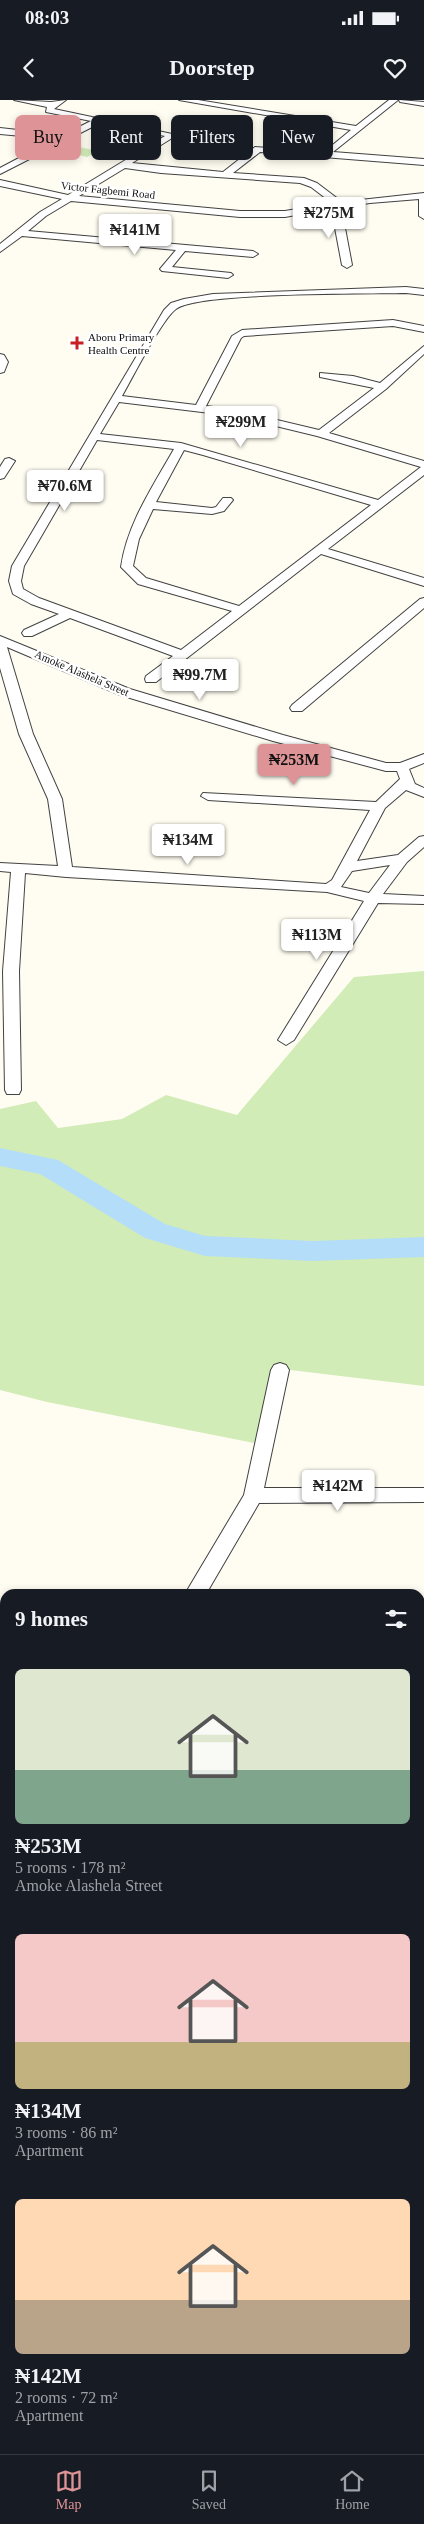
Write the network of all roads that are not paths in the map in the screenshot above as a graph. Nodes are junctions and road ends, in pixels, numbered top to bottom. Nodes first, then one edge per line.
1 (18, 100) edge
2 (62, 100) edge
3 (183, 100) edge
4 (394, 100) edge
5 (403, 100) edge
6 (424, 104) edge
7 (52, 105) junction
8 (91, 118) edge
9 (359, 128) junction
10 (0, 131) edge
11 (15, 133) edge
12 (161, 133) edge
13 (161, 142) edge
14 (333, 148) edge
15 (263, 149) edge
16 (333, 155) edge
17 (22, 160) edge
18 (133, 160) edge
19 (424, 162) edge
20 (125, 165) junction
21 (0, 171) edge
22 (226, 174) junction
23 (0, 184) edge
24 (424, 196) edge
25 (70, 198) junction
26 (340, 205) junction
27 (326, 208) junction
28 (424, 216) edge
29 (18, 233) junction
30 (0, 249) edge
31 (182, 249) junction
32 (253, 254) dead end
33 (347, 265) dead end
34 (228, 275) dead end
35 (424, 292) edge
36 (424, 329) edge
37 (424, 349) edge
38 (0, 357) edge
39 (0, 370) edge
40 (324, 375) dead end
41 (382, 387) junction
42 (115, 398) junction
43 (200, 407) junction
44 (321, 434) junction
45 (93, 436) junction
46 (181, 446) junction
47 (9, 461) dead end
48 (424, 465) edge
49 (424, 470) edge
50 (0, 476) edge
51 (227, 500) dead end
52 (380, 504) junction
53 (150, 505) junction
54 (320, 550) junction
55 (424, 582) edge
56 (424, 602) edge
57 (241, 610) junction
58 (68, 614) junction
59 (28, 633) dead end
60 (0, 640) edge
61 (0, 646) edge
62 (180, 654) junction
63 (151, 679) dead end
64 (297, 708) dead end
65 (424, 758) edge
66 (404, 773) junction
67 (424, 793) edge
68 (208, 796) dead end
69 (379, 806) junction
70 (424, 840) edge
71 (402, 859) junction
72 (0, 867) edge
73 (347, 867) junction
74 (18, 868) junction
75 (66, 873) junction
76 (328, 888) junction
77 (373, 898) junction
78 (424, 900) edge
79 (5, 971) edge
80 (286, 1040) dead end
81 (14, 1090) dead end
82 (280, 1370) dead end
83 (424, 1495) edge
84 (253, 1496) junction
85 (198, 1589) edge

1 - 7 street
2 - 7 street
3 - 9 street
4 - 9 street
5 - 6 street
7 - 8 street
9 - 14 street
10 - 11 street
12 - 13 street
15 - 22 street
16 - 19 street
17 - 21 street
18 - 20 street
20 - 22 street
20 - 25 street
22 - 26 street
23 - 25 street, Victor Fagbemi Road
24 - 26 street, Victor Fagbemi Road
24 - 28 street
25 - 27 street, Victor Fagbemi Road
25 - 29 street
26 - 27 street, Victor Fagbemi Road
27 - 33 street
29 - 30 street
29 - 31 street
31 - 32 street
31 - 34 street
35 - 42 street
36 - 43 street
37 - 41 street
38 - 39 street
40 - 41 street
41 - 44 street
42 - 43 street
42 - 45 street
43 - 44 street
44 - 48 street
45 - 46 street
45 - 58 street
46 - 52 street
46 - 53 street
47 - 50 street
49 - 52 street
51 - 53 street
52 - 54 street
53 - 57 street
54 - 55 street
54 - 57 street
56 - 64 street
57 - 62 street
58 - 59 street
58 - 62 street
60 - 66 street, Amoke Alashela Street
61 - 75 street
62 - 63 street
65 - 66 street, Amoke Alashela Street
66 - 67 street
66 - 69 street
68 - 69 street
69 - 73 street
70 - 71 street
71 - 73 street
71 - 77 street
72 - 74 street
73 - 76 street
74 - 75 street
74 - 79 street
75 - 76 street
76 - 77 street
77 - 78 street
77 - 80 street
79 - 81 street
82 - 84 street
83 - 84 street
84 - 85 street

